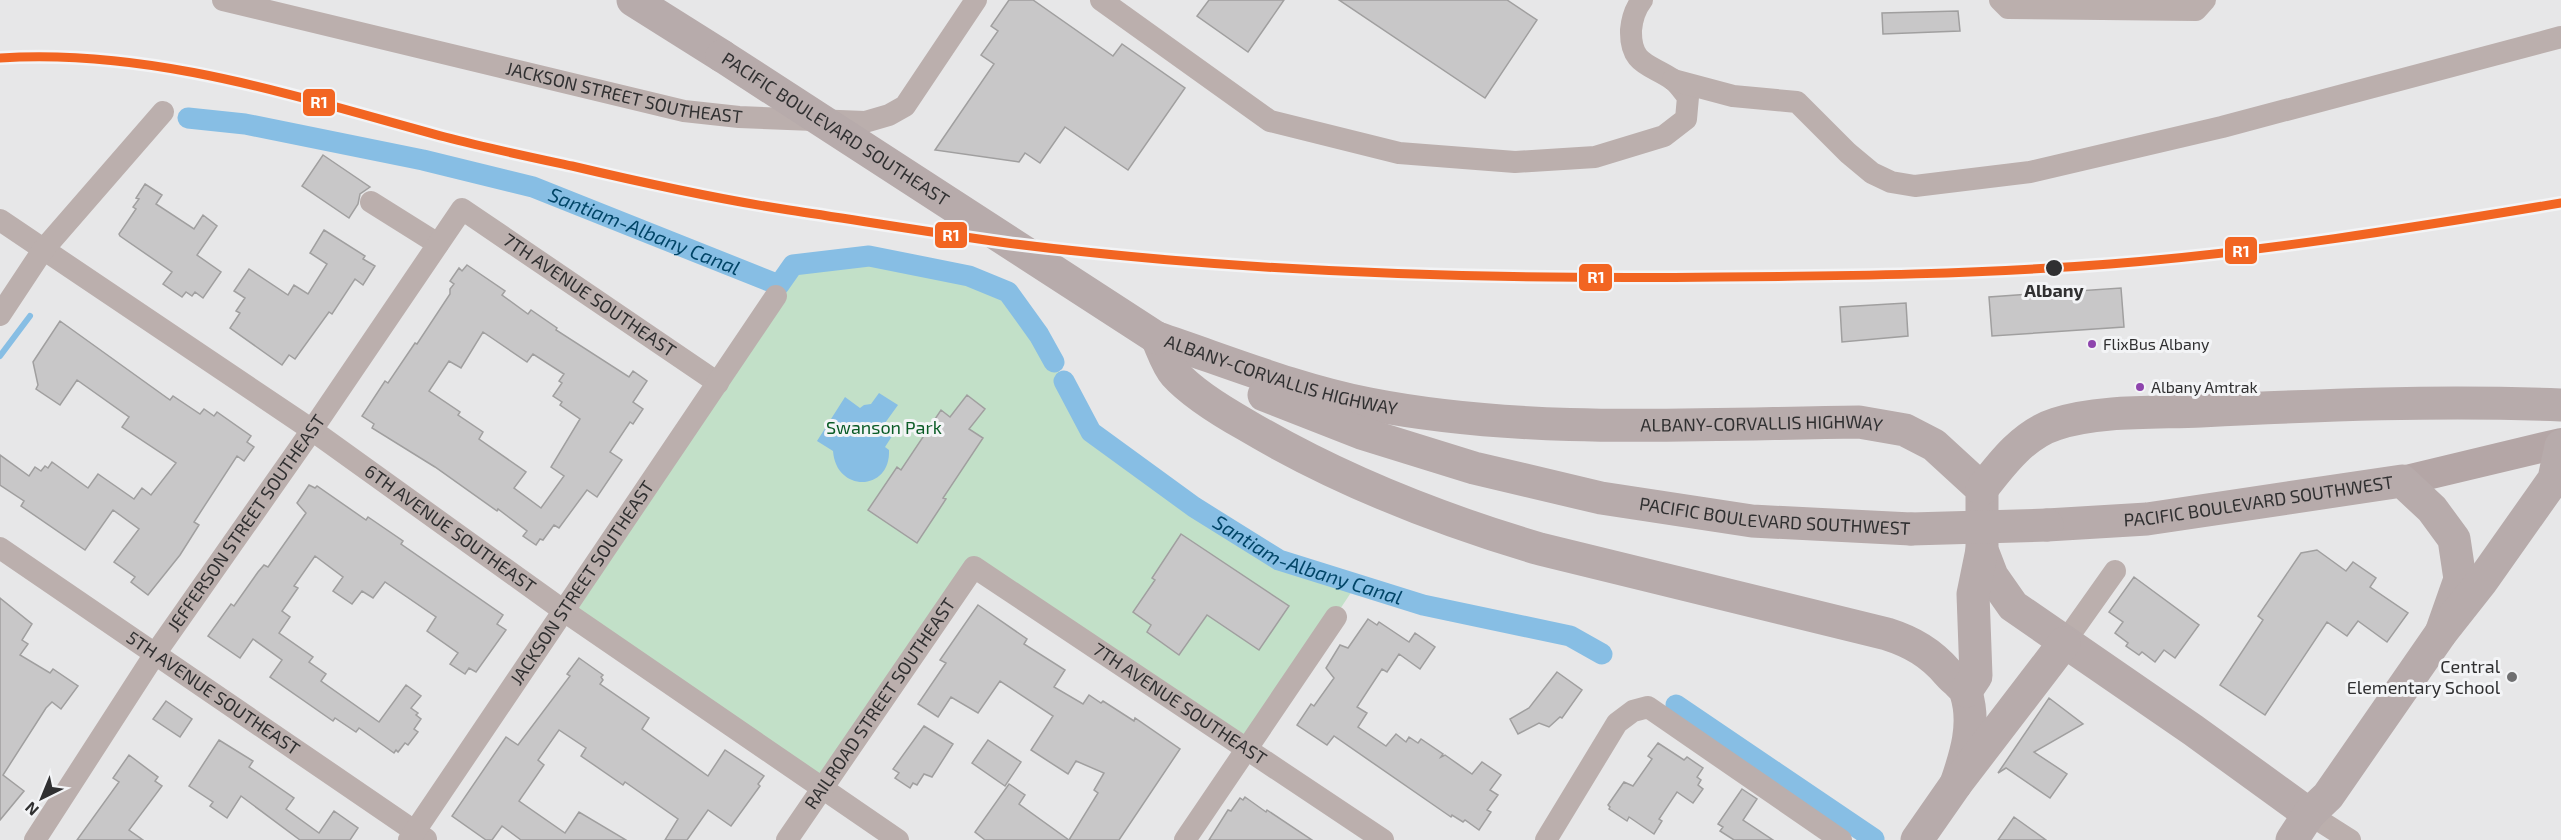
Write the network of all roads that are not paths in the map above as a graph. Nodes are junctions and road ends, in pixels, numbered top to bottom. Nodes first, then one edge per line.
1 (223, 0) edge
2 (633, 0) edge
3 (654, 0) edge
4 (976, 0) edge
5 (1101, 0) edge
6 (1642, 0) edge
7 (2000, 0) edge
8 (2205, 0) edge
9 (694, 36) junction
10 (2561, 37) edge
11 (1673, 80) junction
12 (163, 112) dead end
13 (371, 202) dead end
14 (462, 209) joint
15 (0, 220) edge
16 (438, 244) junction
17 (43, 250) junction
18 (776, 296) dead end
19 (0, 315) edge
20 (1156, 338) junction
21 (718, 383) junction
22 (2561, 405) edge
23 (312, 430) junction
24 (2561, 445) edge
25 (2402, 481) junction
26 (1982, 489) junction
27 (0, 548) edge
28 (1982, 550) junction
29 (974, 567) joint
30 (2115, 571) dead end
31 (564, 611) junction
32 (1336, 617) dead end
33 (2441, 633) junction
34 (2064, 643) junction
35 (155, 654) junction
36 (1966, 691) junction
37 (1248, 748) junction
38 (1956, 784) junction
39 (823, 790) junction
40 (2301, 827) edge
41 (417, 837) edge
42 (35, 840) edge
43 (787, 840) edge
44 (898, 840) edge
45 (1185, 840) edge
46 (1383, 840) edge
47 (1546, 840) edge
48 (1841, 840) edge
49 (1917, 840) edge
50 (2350, 840) edge

1 - 4 street, JACKSON STREET SOUTHEAST
2 - 9 highway, PACIFIC BOULEVARD SOUTHEAST
3 - 9 highway
5 - 11 street
6 - 11 street
7 - 8 street
9 - 20 highway, PACIFIC BOULEVARD SOUTHEAST, bridge
10 - 11 street
12 - 17 street
13 - 16 street
14 - 16 street, JEFFERSON STREET SOUTHEAST
14 - 21 street, 7TH AVENUE SOUTHEAST
15 - 17 street, 6TH AVENUE SOUTHEAST
16 - 23 street, JEFFERSON STREET SOUTHEAST
17 - 19 street
17 - 23 street, 6TH AVENUE SOUTHEAST
18 - 21 street, JACKSON STREET SOUTHEAST
20 - 25 highway, PACIFIC BOULEVARD SOUTHWEST, bridge
20 - 26 highway, ALBANY-CORVALLIS HIGHWAY
20 - 36 highway, ALBANY-CORVALLIS HIGHWAY
21 - 31 street, JACKSON STREET SOUTHEAST
22 - 26 highway
23 - 31 street, 6TH AVENUE SOUTHEAST
23 - 35 street, JEFFERSON STREET SOUTHEAST
24 - 25 main road, PACIFIC BOULEVARD SOUTHWEST
24 - 33 highway
25 - 33 highway
26 - 28 highway
27 - 35 street, 5TH AVENUE SOUTHEAST
28 - 34 highway
28 - 36 highway
29 - 37 street, 7TH AVENUE SOUTHEAST
29 - 39 street, RAILROAD STREET SOUTHEAST
30 - 34 street
31 - 39 street, 6TH AVENUE SOUTHEAST
31 - 41 street, JACKSON STREET SOUTHEAST
32 - 37 street
33 - 40 highway
34 - 38 highway
34 - 40 highway
35 - 41 street, 5TH AVENUE SOUTHEAST
35 - 42 street, JEFFERSON STREET SOUTHEAST
36 - 38 highway
37 - 45 street
37 - 46 street, 7TH AVENUE SOUTHEAST
38 - 49 highway
39 - 43 street, RAILROAD STREET SOUTHEAST
39 - 44 street, 6TH AVENUE SOUTHEAST
40 - 50 street
47 - 48 street

